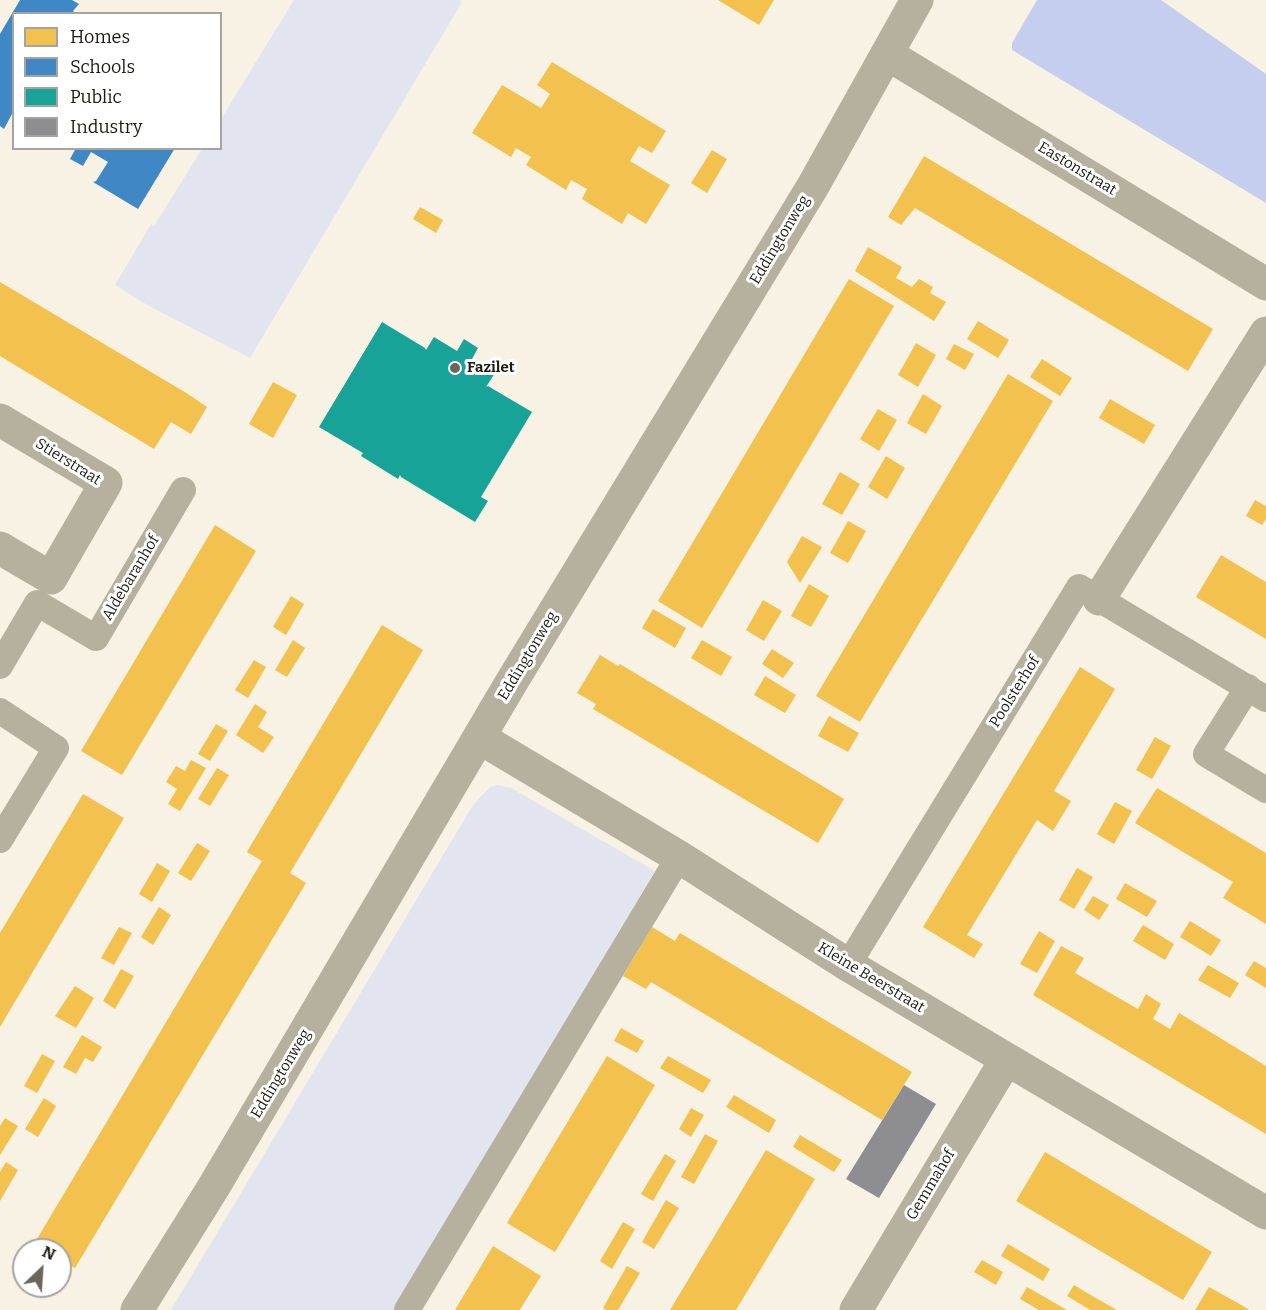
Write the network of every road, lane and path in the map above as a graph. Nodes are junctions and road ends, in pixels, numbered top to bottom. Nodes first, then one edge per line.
1 (917, 0) edge
2 (887, 54) junction
3 (1266, 284) edge
4 (1266, 333) edge
5 (0, 420) edge
6 (183, 490) dead end
7 (0, 548) edge
8 (44, 591) junction
9 (1099, 599) junction
10 (0, 666) edge
11 (1257, 693) edge
12 (0, 711) edge
13 (480, 738) junction
14 (1266, 790) edge
15 (0, 840) edge
16 (679, 857) junction
17 (848, 965) junction
18 (1006, 1060) junction
19 (1266, 1213) edge
20 (137, 1310) edge
21 (407, 1310) edge
22 (856, 1310) edge

1 - 2 street, Eddingtonweg
2 - 3 street, Eastonstraat
2 - 13 street, Eddingtonweg
4 - 9 street
5 - 8 street, Stierstraat
6 - 8 street, Aldebaranhof
7 - 8 street
8 - 10 street
9 - 11 street, Poolsterhof
9 - 17 street, Poolsterhof
11 - 14 street, Poolsterhof
12 - 15 street
13 - 16 street, Kleine Beerstraat
13 - 20 street, Eddingtonweg
16 - 17 street, Kleine Beerstraat
16 - 21 street
17 - 18 street, Kleine Beerstraat
18 - 19 street, Kleine Beerstraat
18 - 22 street, Gemmahof

